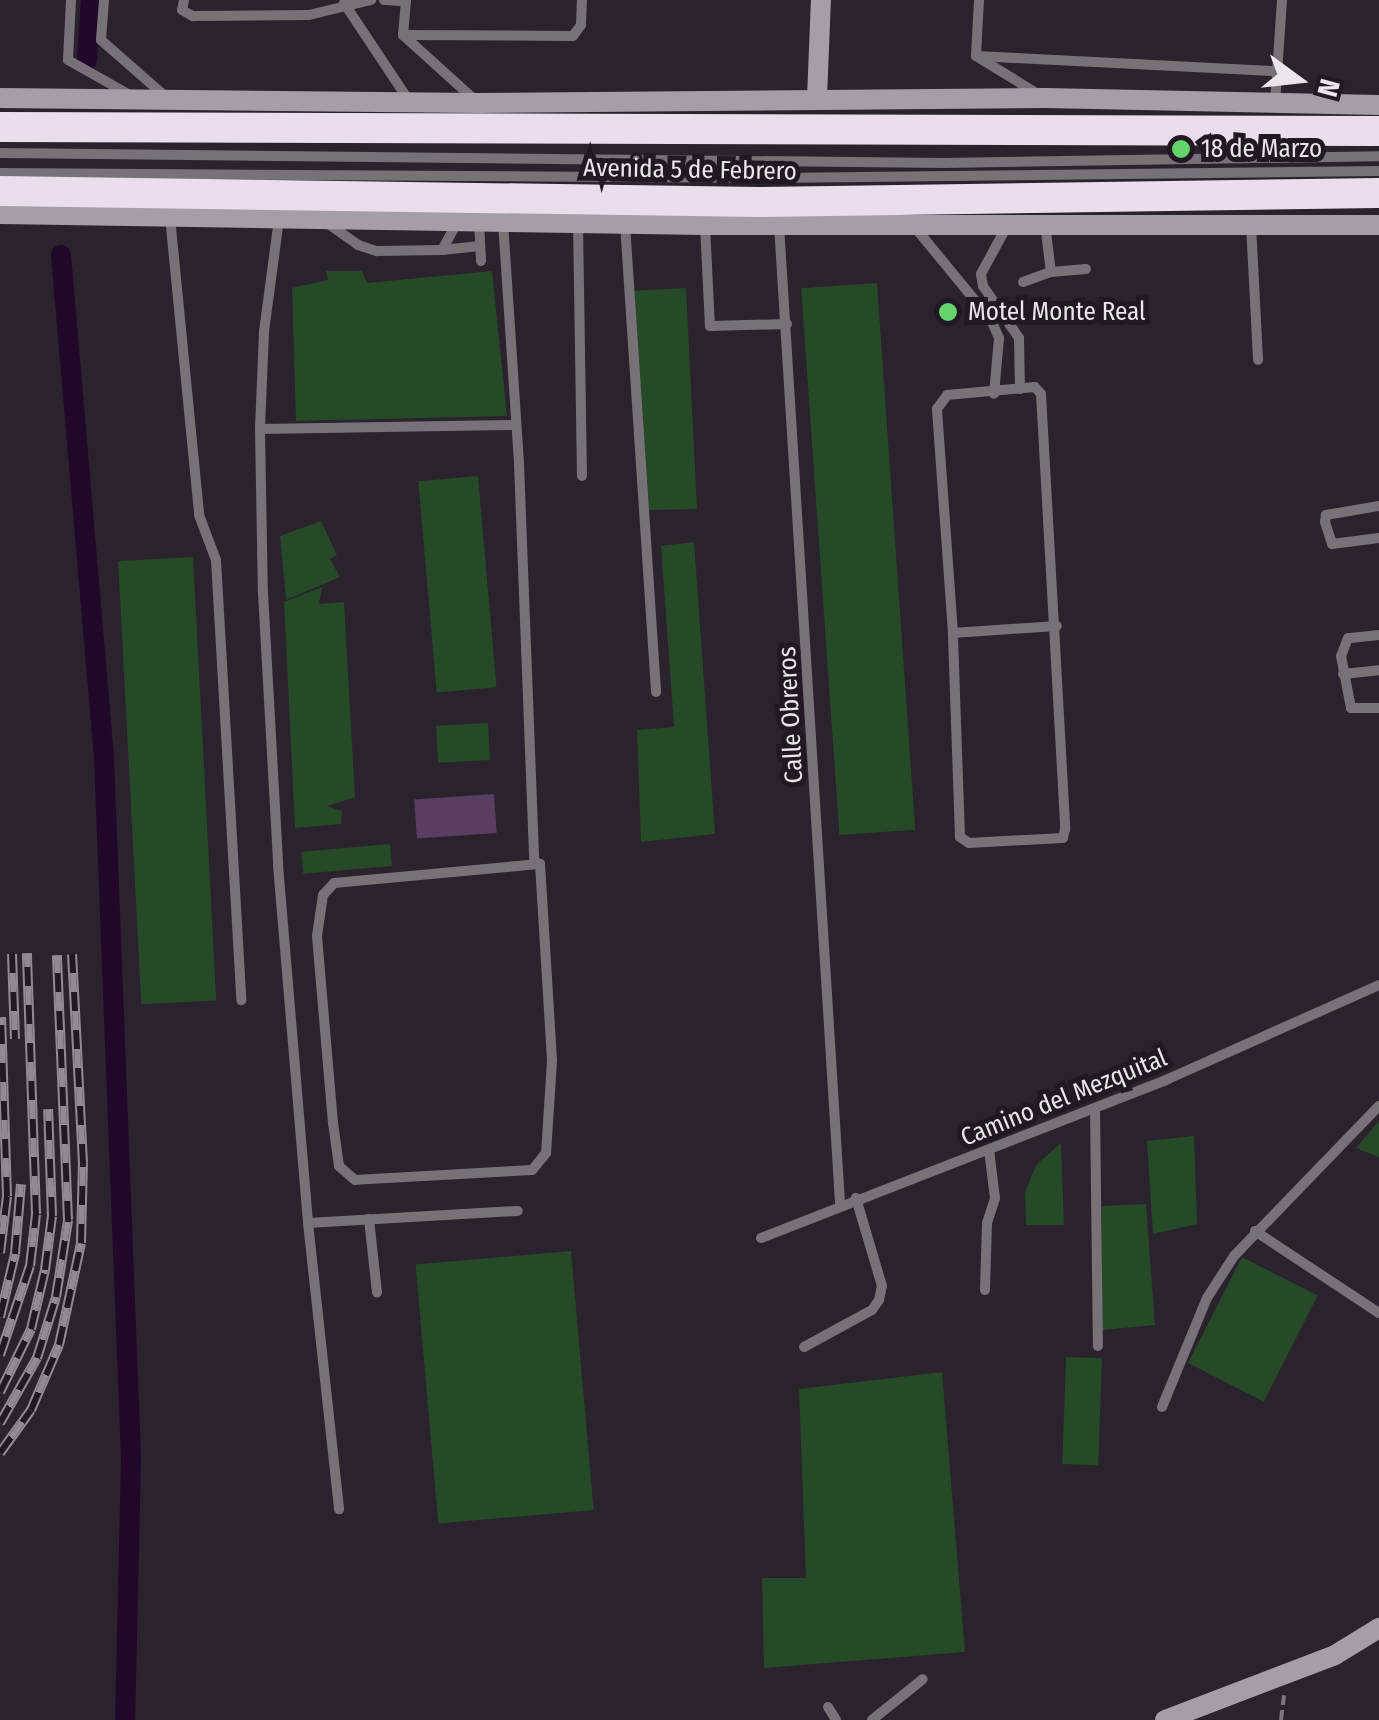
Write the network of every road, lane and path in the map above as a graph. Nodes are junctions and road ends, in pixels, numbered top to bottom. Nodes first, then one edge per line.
1 (71, 0) edge
2 (104, 0) edge
3 (184, 0) edge
4 (371, 0) edge
5 (384, 0) edge
6 (406, 0) edge
7 (582, 0) edge
8 (821, 0) edge
9 (979, 0) edge
10 (1282, 0) edge
11 (344, 2) edge
12 (403, 35) junction
13 (976, 56) junction
14 (1276, 71) junction
15 (0, 98) edge
16 (817, 98) junction
17 (1045, 98) junction
18 (138, 100) junction
19 (169, 100) junction
20 (410, 102) junction
21 (478, 102) junction
22 (1274, 104) junction
23 (1379, 105) edge
24 (0, 127) edge
25 (1379, 131) edge
26 (0, 153) edge
27 (1379, 156) edge
28 (1379, 172) edge
29 (0, 173) edge
30 (0, 191) edge
31 (1379, 192) edge
32 (0, 214) edge
33 (170, 216) junction
34 (280, 218) junction
35 (322, 219) junction
36 (468, 221) junction
37 (503, 222) junction
38 (578, 222) junction
39 (911, 222) junction
40 (625, 223) junction
41 (1009, 223) junction
42 (1045, 223) junction
43 (1251, 224) junction
44 (705, 225) junction
45 (779, 225) junction
46 (1379, 225) edge
47 (480, 246) junction
48 (442, 250) junction
49 (481, 260) dead end
50 (1086, 268) dead end
51 (1051, 272) junction
52 (1023, 282) dead end
53 (787, 324) junction
54 (1258, 360) dead end
55 (1020, 389) junction
56 (994, 394) junction
57 (516, 425) junction
58 (260, 429) junction
59 (582, 476) dead end
60 (1379, 506) edge
61 (1379, 538) edge
62 (1057, 626) junction
63 (953, 633) junction
64 (1379, 634) edge
65 (1379, 670) edge
66 (1344, 674) junction
67 (656, 692) dead end
68 (1379, 708) edge
69 (540, 864) junction
70 (1379, 986) edge
71 (241, 1000) dead end
72 (1095, 1108) junction
73 (1378, 1110) edge
74 (990, 1150) junction
75 (856, 1198) junction
76 (840, 1204) junction
77 (518, 1210) dead end
78 (369, 1219) junction
79 (308, 1223) junction
80 (1256, 1231) junction
81 (760, 1238) dead end
82 (985, 1290) dead end
83 (377, 1292) dead end
84 (1379, 1313) edge
85 (1098, 1346) dead end
86 (804, 1348) dead end
87 (1162, 1407) dead end
88 (339, 1509) dead end
89 (1379, 1628) edge
90 (922, 1679) dead end
91 (828, 1707) dead end
92 (1282, 1710) dead end
93 (836, 1720) edge
94 (872, 1720) edge
95 (1165, 1720) edge
96 (1281, 1720) edge

1 - 18 lane
2 - 19 lane
3 - 11 lane
4 - 11 lane
5 - 6 lane
6 - 12 lane
7 - 12 lane
8 - 16 main road
9 - 13 lane
10 - 14 lane
11 - 20 lane
12 - 21 lane
13 - 14 lane
13 - 17 lane
14 - 22 lane
15 - 18 main road
16 - 17 main road
16 - 21 main road
17 - 22 main road
18 - 19 main road
19 - 20 main road
20 - 21 main road
22 - 23 main road
24 - 25 highway, Avenida 5 de Febrero
26 - 27 lane
28 - 29 lane
30 - 31 highway, Avenida 5 de Febrero
32 - 33 main road
33 - 34 main road
33 - 71 lane
34 - 35 main road
34 - 58 lane
35 - 36 main road
35 - 48 lane
36 - 37 main road
36 - 47 lane
36 - 48 lane
37 - 38 main road
37 - 57 lane
38 - 40 main road
38 - 59 lane
39 - 41 main road
39 - 45 main road
39 - 56 lane
40 - 44 main road
40 - 67 lane
41 - 42 main road
41 - 55 lane
42 - 43 main road
42 - 51 lane
43 - 46 main road
43 - 54 lane
44 - 45 main road
44 - 53 lane
45 - 53 lane, Calle Obreros
47 - 48 lane
47 - 49 lane
50 - 51 lane
51 - 52 lane
53 - 76 lane, Calle Obreros
55 - 56 lane
55 - 62 lane
56 - 63 lane
57 - 58 lane
57 - 69 lane
58 - 79 lane
60 - 61 lane
62 - 63 lane
62 - 63 lane
64 - 66 lane
65 - 66 lane
66 - 68 lane
69 - 69 lane
70 - 72 lane, Camino del Mezquital
72 - 74 lane, Camino del Mezquital
72 - 85 lane
73 - 80 lane
74 - 75 lane, Camino del Mezquital
74 - 82 lane
75 - 76 lane, Camino del Mezquital
75 - 86 lane
76 - 81 lane, Camino del Mezquital
77 - 78 lane
78 - 79 lane
78 - 83 lane
79 - 88 lane
80 - 84 lane
80 - 87 lane
89 - 95 main road
90 - 94 lane
91 - 93 lane
92 - 96 path

